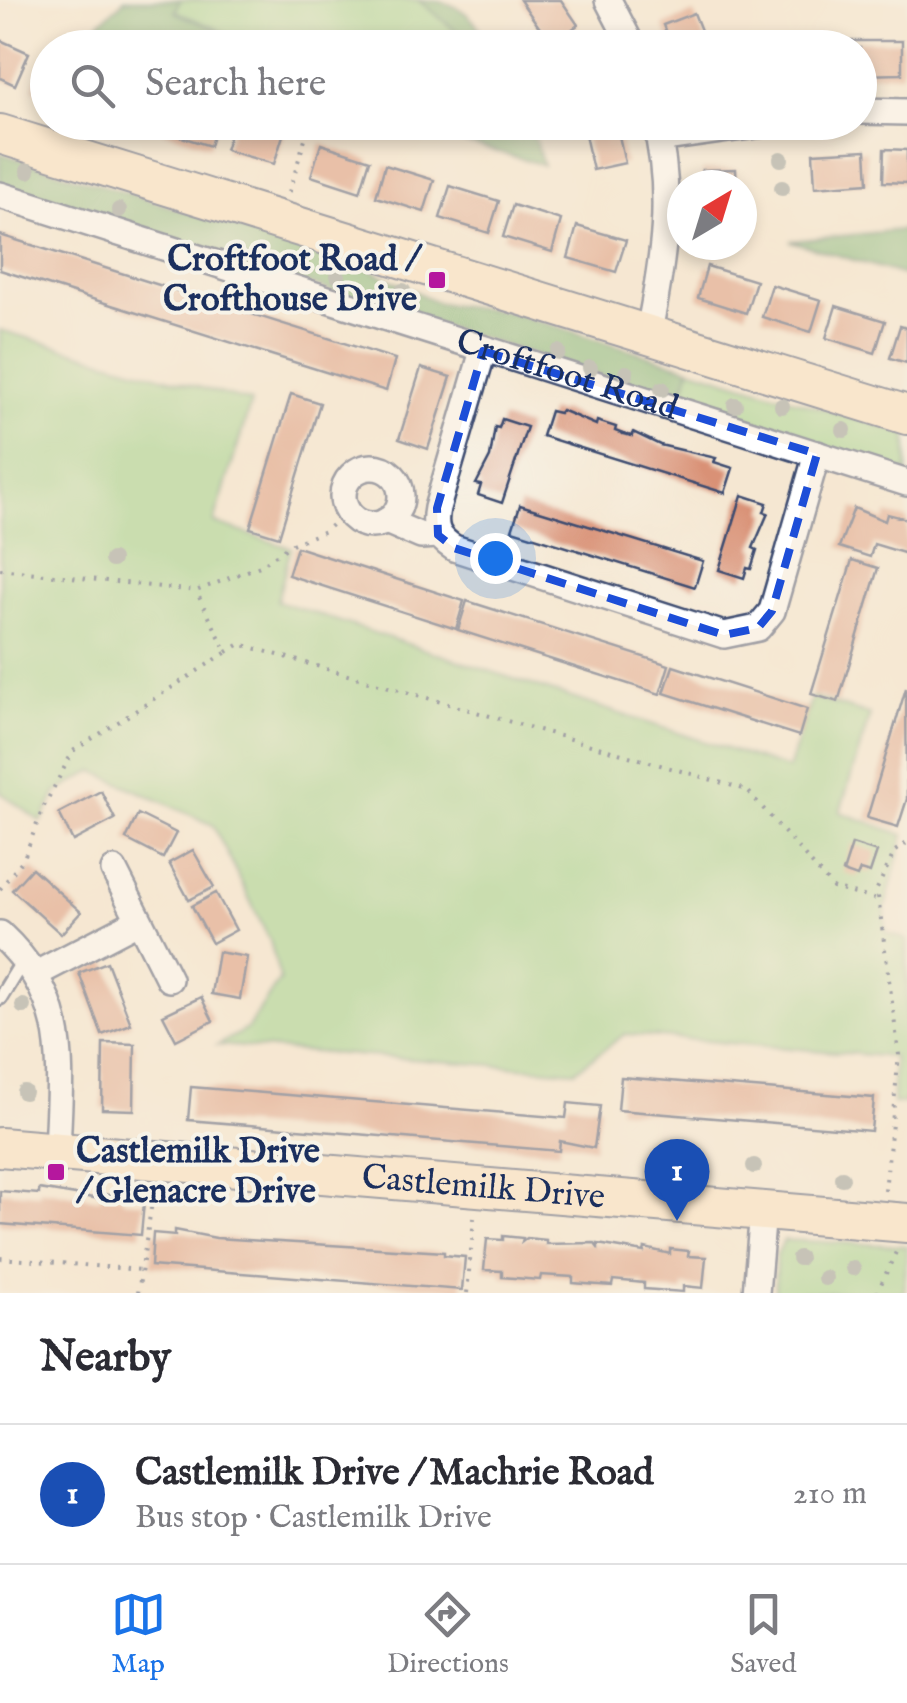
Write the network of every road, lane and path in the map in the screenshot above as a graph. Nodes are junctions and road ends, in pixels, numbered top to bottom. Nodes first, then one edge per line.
1 (608, 0) edge
2 (624, 30) edge
3 (877, 111) edge
4 (907, 112) edge
5 (0, 134) edge
6 (304, 140) edge
7 (658, 140) edge
8 (0, 195) edge
9 (280, 220) junction
10 (649, 332) junction
11 (483, 351) junction
12 (907, 415) edge
13 (817, 454) junction
14 (907, 483) edge
15 (347, 511) junction
16 (386, 522) junction
17 (438, 534) junction
18 (0, 569) edge
19 (196, 592) junction
20 (228, 652) junction
21 (907, 843) edge
22 (114, 870) dead end
23 (0, 889) edge
24 (878, 900) junction
25 (136, 922) junction
26 (0, 934) edge
27 (30, 966) junction
28 (169, 978) dead end
29 (0, 998) edge
30 (0, 1147) edge
31 (57, 1152) junction
32 (159, 1160) junction
33 (477, 1186) junction
34 (763, 1211) junction
35 (896, 1229) edge
36 (0, 1258) edge
37 (141, 1270) junction
38 (138, 1293) edge
39 (467, 1293) edge
40 (756, 1293) edge
41 (877, 1293) edge

1 - 2 street
3 - 4 street
5 - 9 street, Croftfoot Road
6 - 9 path
7 - 10 street
8 - 11 street, Croftfoot Road
9 - 10 street, Croftfoot Road
10 - 12 street, Croftfoot Road
11 - 13 street, Croftfoot Road
11 - 17 street
13 - 14 street, Croftfoot Road
13 - 17 street
15 - 16 street
15 - 16 street
15 - 19 path
16 - 17 street
18 - 19 path
19 - 20 path
20 - 23 path
20 - 24 path
21 - 24 path
22 - 25 street
24 - 35 path
25 - 27 street
25 - 28 street
26 - 27 street
27 - 29 lane
27 - 31 street
30 - 31 street, Castlemilk Drive
31 - 32 street, Castlemilk Drive
32 - 33 street, Castlemilk Drive
32 - 37 path
33 - 34 street, Castlemilk Drive
33 - 39 path
34 - 35 street, Castlemilk Drive
34 - 40 street
35 - 41 path
36 - 37 path
37 - 38 path

